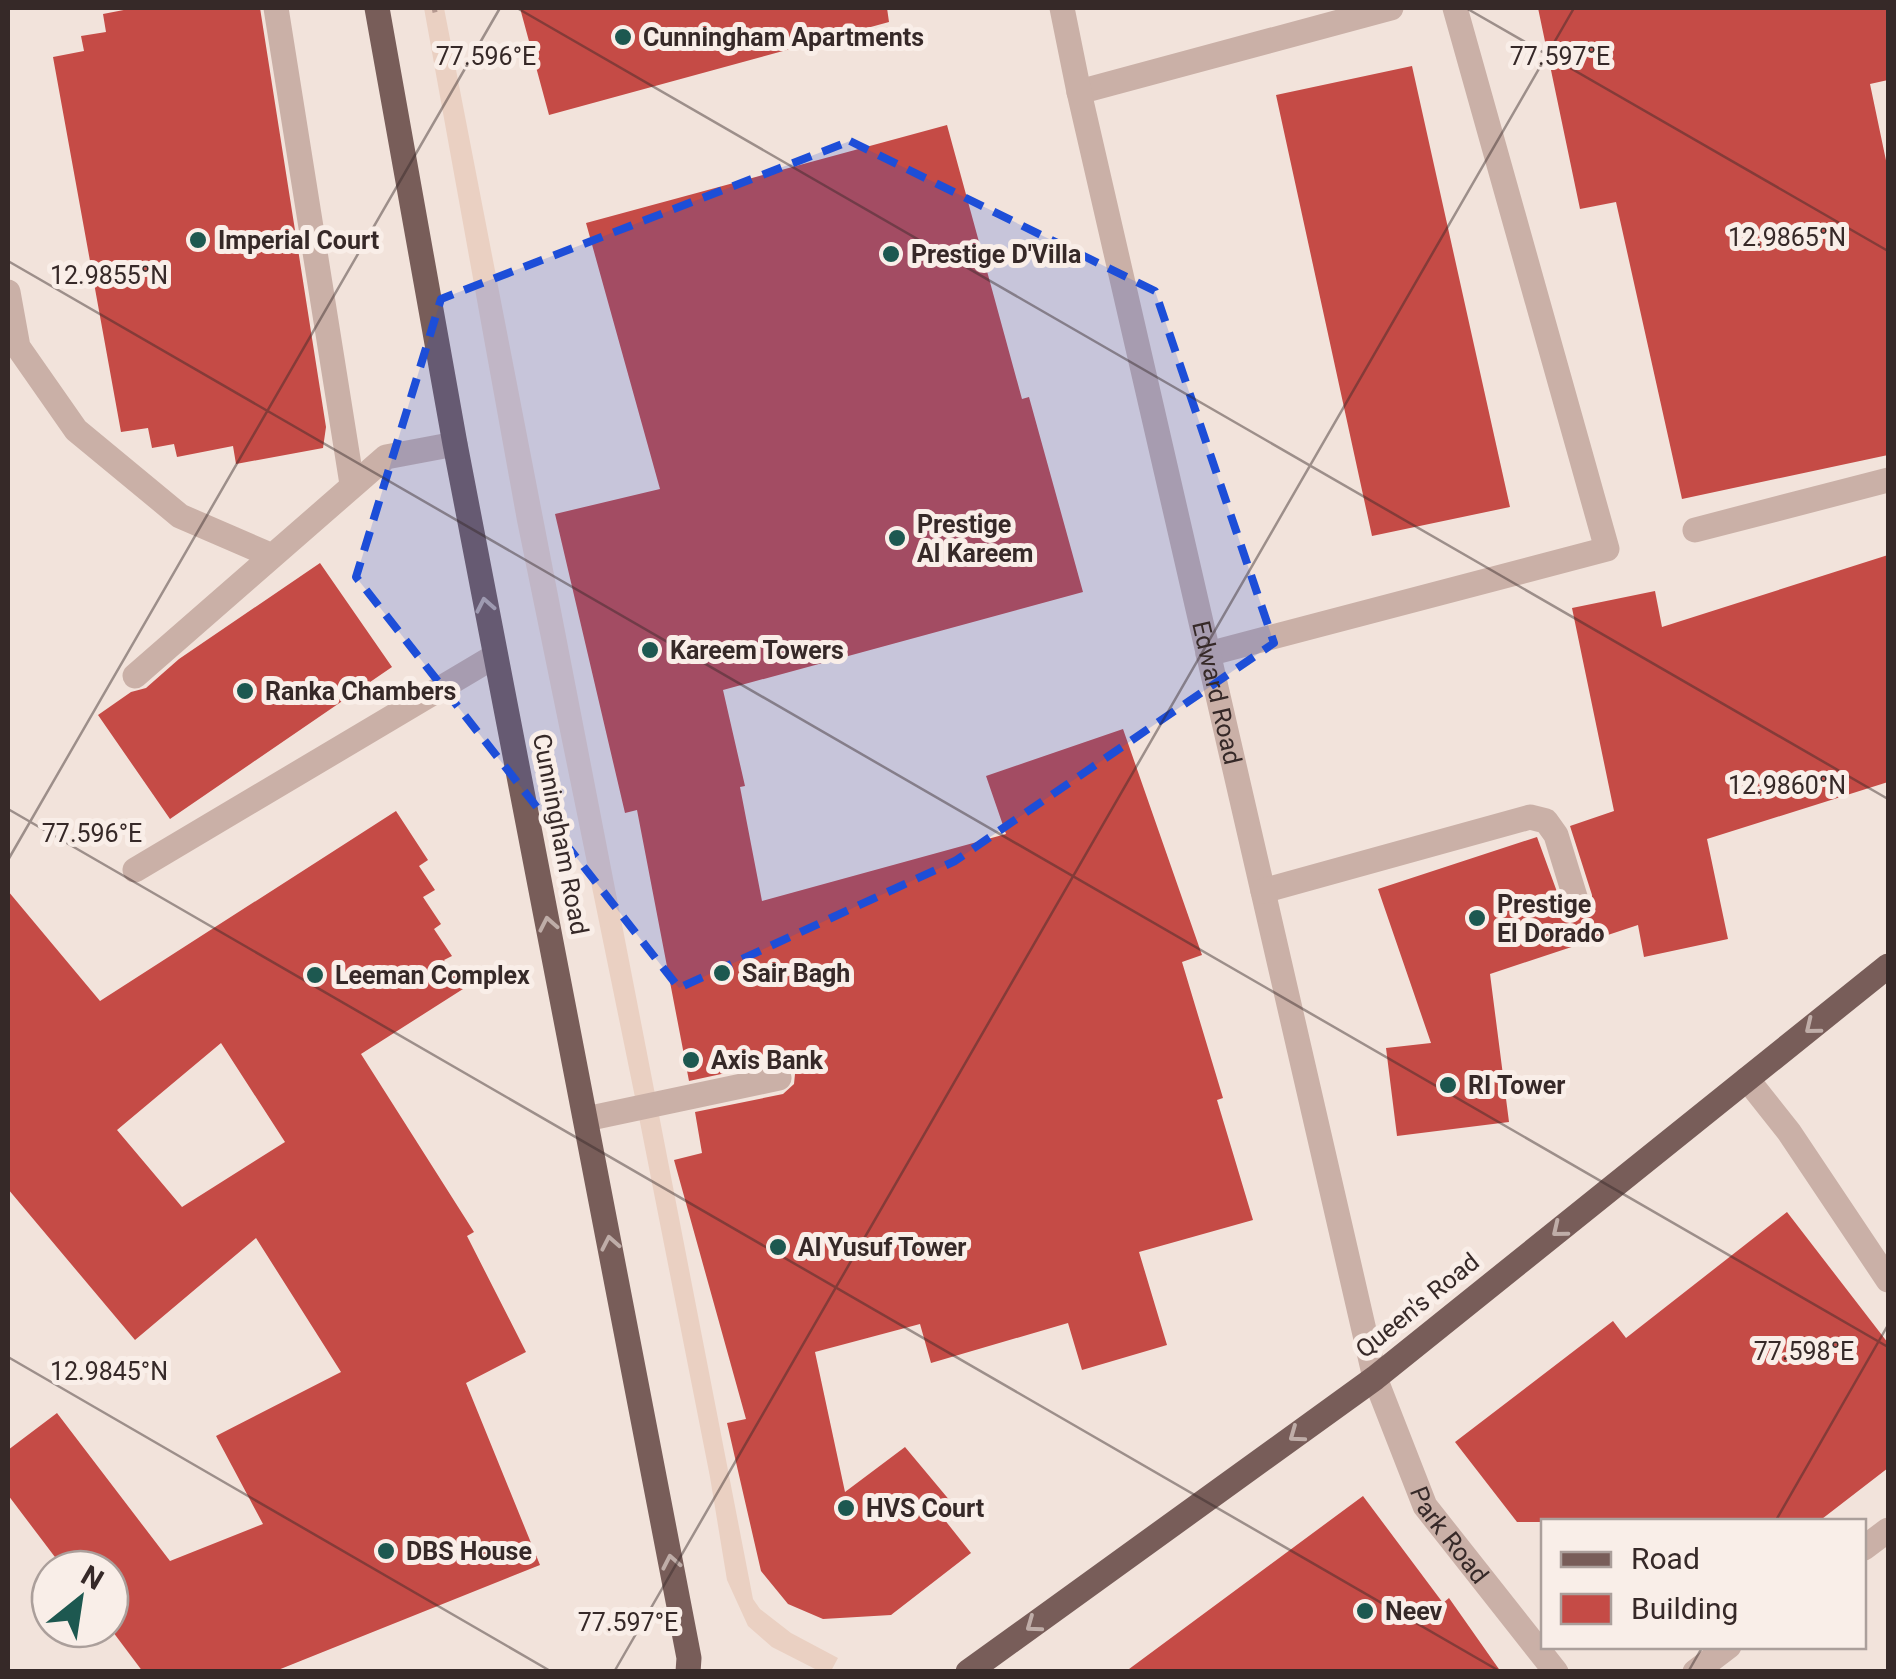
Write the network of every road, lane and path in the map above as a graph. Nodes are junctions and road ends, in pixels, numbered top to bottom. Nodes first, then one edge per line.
1 (276, 8) edge
2 (378, 8) edge
3 (442, 8) edge
4 (1062, 8) edge
5 (1391, 8) edge
6 (1455, 8) edge
7 (432, 10) edge
8 (1078, 92) junction
9 (8, 292) edge
10 (455, 444) junction
11 (1888, 480) edge
12 (352, 484) junction
13 (1695, 530) dead end
14 (270, 556) junction
15 (1208, 654) junction
16 (495, 656) junction
17 (135, 676) dead end
18 (135, 870) dead end
19 (1263, 891) junction
20 (1576, 900) dead end
21 (1888, 966) edge
22 (779, 1078) dead end
23 (1747, 1079) junction
24 (586, 1120) junction
25 (1888, 1280) edge
26 (1376, 1378) junction
27 (1888, 1530) edge
28 (1866, 1546) edge
29 (1725, 1649) edge
30 (687, 1668) edge
31 (968, 1672) edge
32 (1556, 1672) edge
33 (1695, 1672) edge

1 - 12 street
2 - 10 main road, Cunningham Road
3 - 7 path
4 - 8 street, Edward Road
5 - 8 street
6 - 15 street
8 - 15 street, Edward Road
9 - 14 street
10 - 12 street
16 -> 10 main road, Cunningham Road
11 - 13 street
12 - 14 street
14 - 17 street
15 - 19 street, Edward Road
16 - 18 street
24 -> 16 main road, Cunningham Road
19 - 20 street
19 - 26 street, Edward Road
21 -> 23 main road, Queen's Road
22 - 24 street
23 - 25 street
23 -> 26 main road, Queen's Road
30 -> 24 main road, Cunningham Road
26 -> 31 main road, Queen's Road
26 - 32 street, Park Road
27 - 28 street
29 - 33 street

